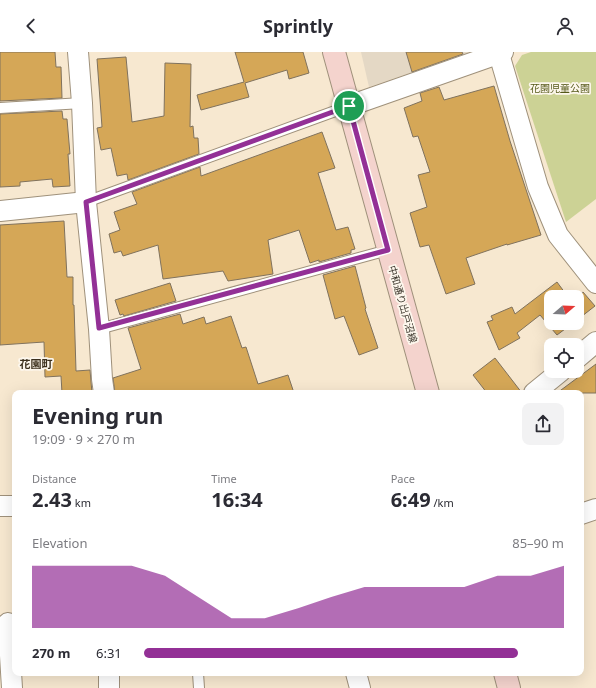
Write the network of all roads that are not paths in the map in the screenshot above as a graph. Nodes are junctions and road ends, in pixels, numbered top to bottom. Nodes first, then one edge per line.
1 (78, 52) edge
2 (334, 52) edge
3 (501, 53) edge
4 (82, 103) junction
5 (349, 106) junction
6 (0, 108) edge
7 (86, 202) junction
8 (0, 211) edge
9 (388, 250) junction
10 (596, 284) edge
11 (99, 328) junction
12 (596, 342) edge
13 (584, 352) edge
14 (552, 378) edge
15 (104, 390) edge
16 (427, 390) edge
17 (538, 390) edge
18 (0, 506) edge
19 (12, 506) edge
20 (596, 509) edge
21 (584, 513) edge
22 (8, 623) edge
23 (110, 676) edge
24 (198, 676) edge
25 (357, 676) edge
26 (506, 676) edge
27 (12, 688) edge
28 (109, 688) edge
29 (199, 688) edge
30 (360, 688) edge
31 (509, 688) edge

1 - 4 street
2 - 5 street, 中和通り出戸沼線
3 - 5 street
3 - 10 street
4 - 6 lane
4 - 7 street
5 - 7 lane
5 - 9 street, 中和通り出戸沼線
7 - 8 street
7 - 11 street
9 - 11 lane
9 - 16 street, 中和通り出戸沼線
11 - 15 street
12 - 13 street
14 - 17 street
18 - 19 street
20 - 21 street
22 - 27 street
23 - 28 street
24 - 29 lane
25 - 30 street
26 - 31 street

